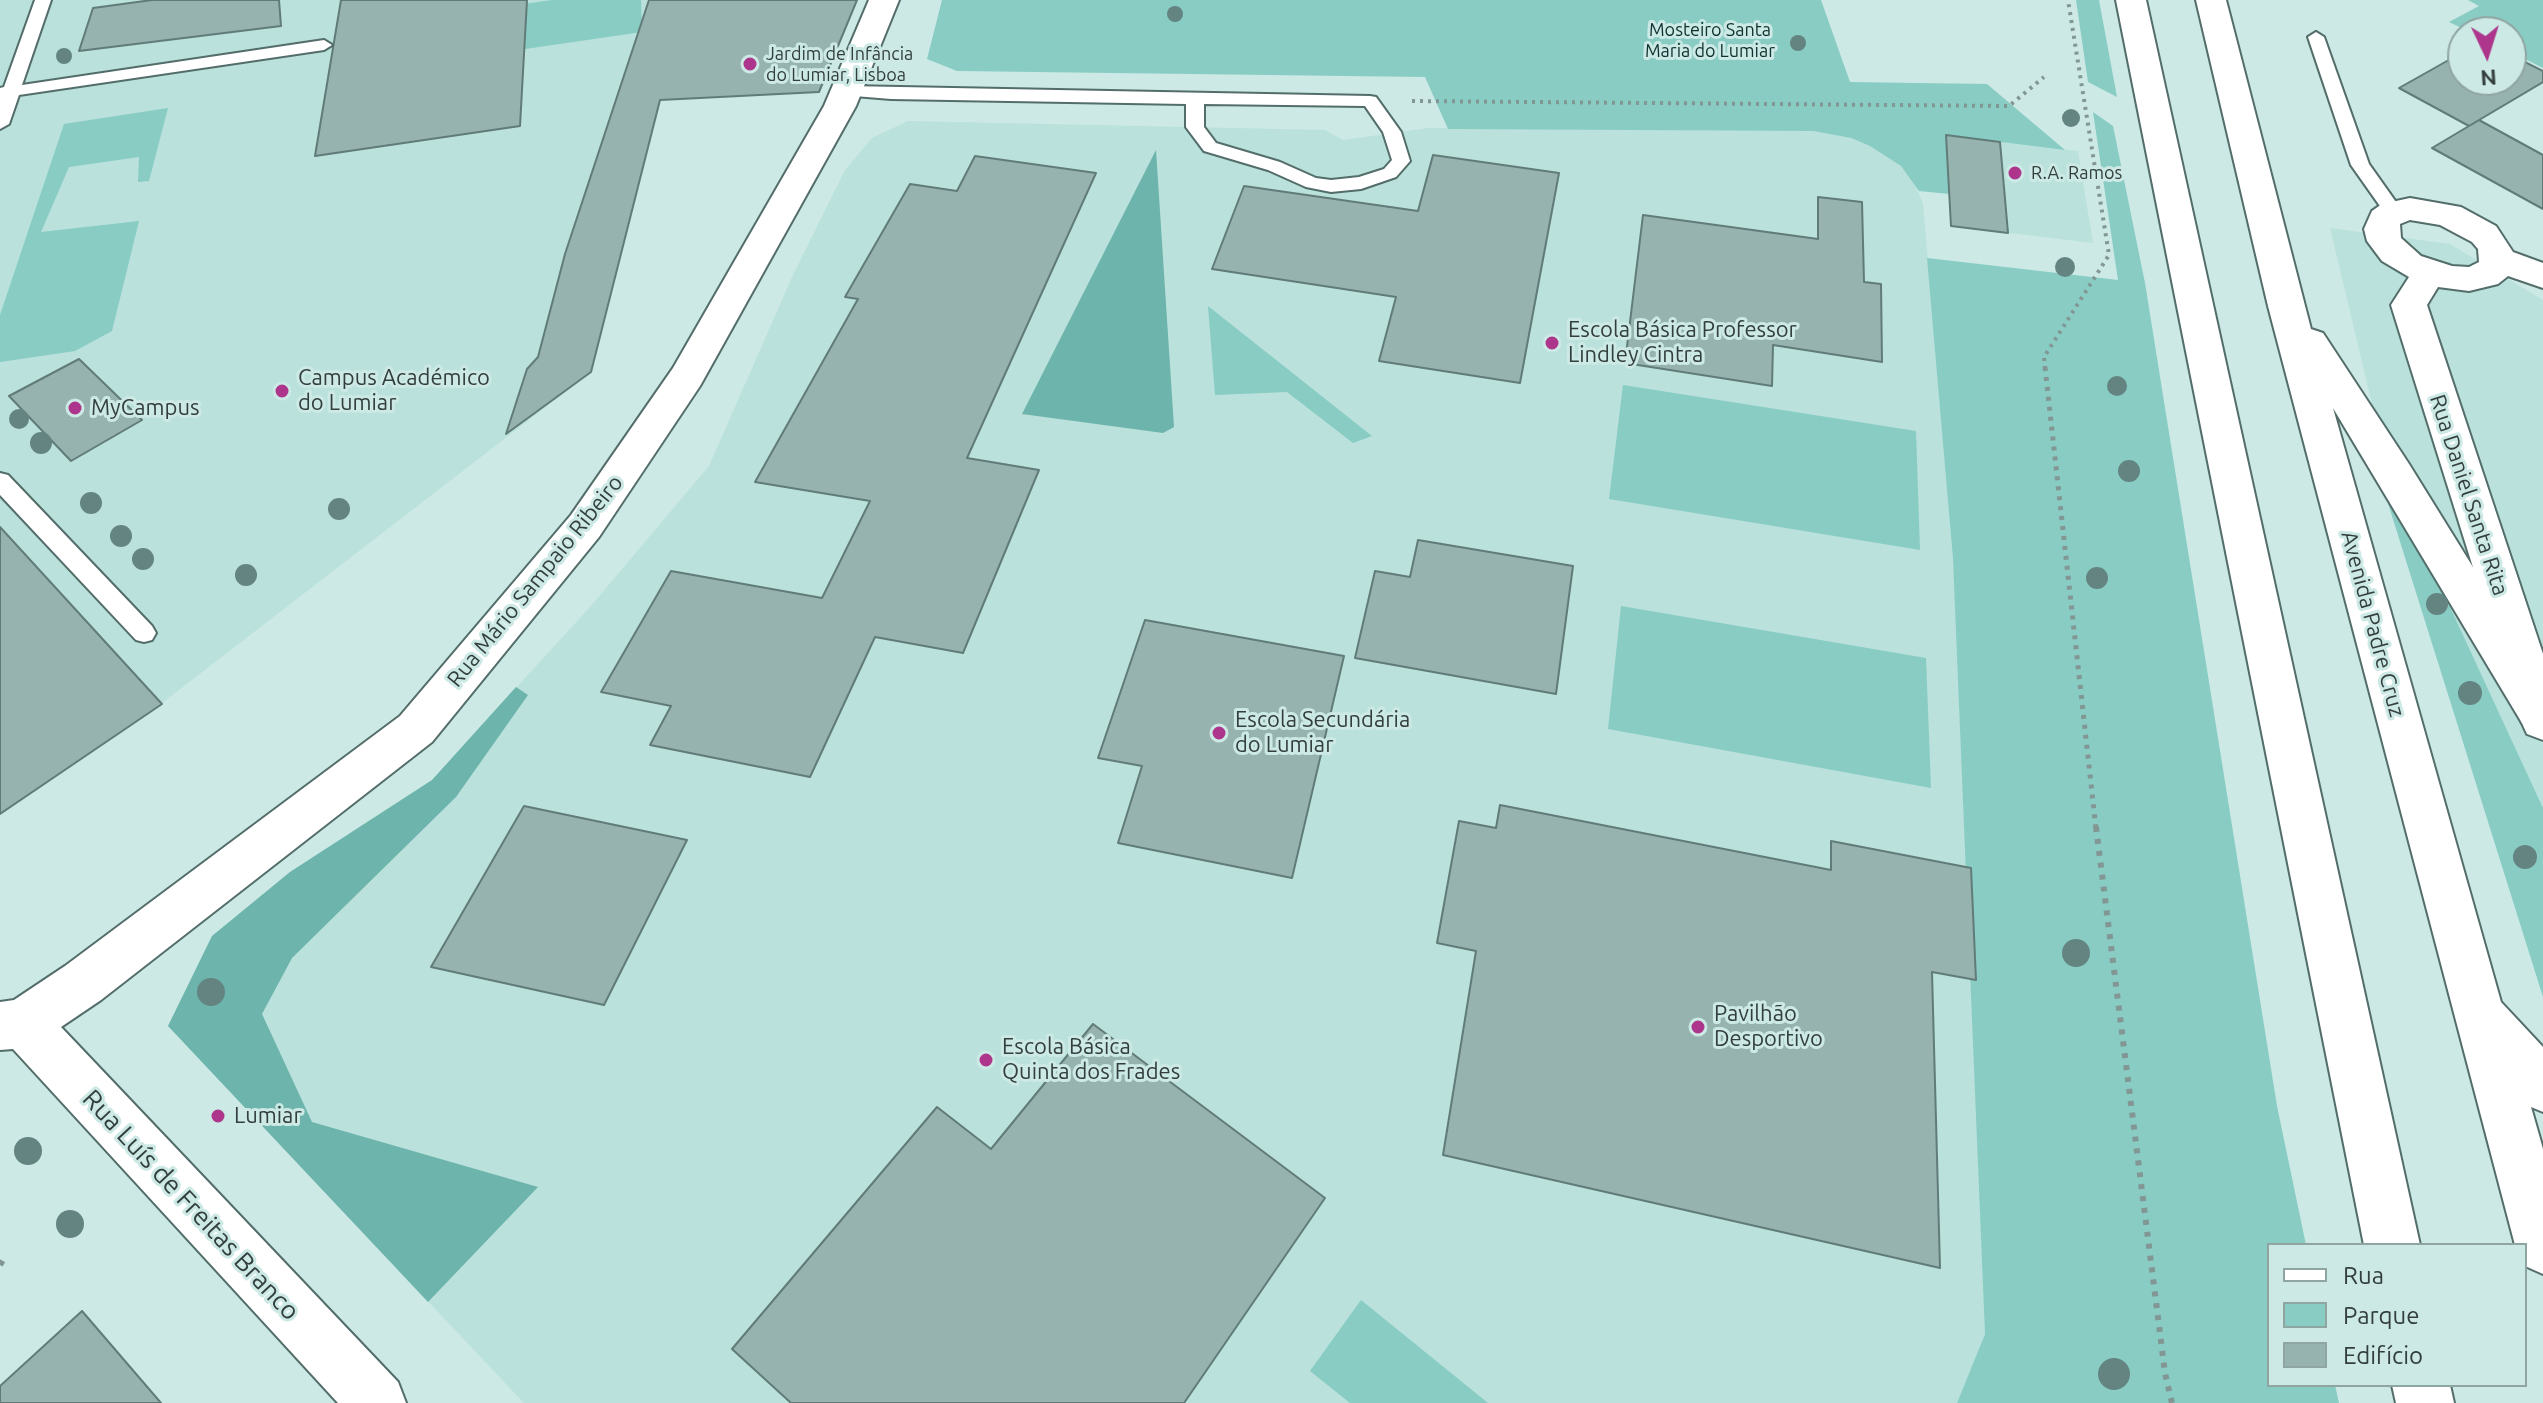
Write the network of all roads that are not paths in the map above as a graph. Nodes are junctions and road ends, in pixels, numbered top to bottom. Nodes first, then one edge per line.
1 (43, 0) edge
2 (884, 0) edge
3 (2131, 0) edge
4 (2211, 0) edge
5 (2316, 37) dead end
6 (324, 45) dead end
7 (848, 91) junction
8 (6, 92) edge
9 (1195, 99) junction
10 (0, 124) edge
11 (2394, 212) junction
12 (2498, 259) junction
13 (2429, 273) junction
14 (2543, 276) edge
15 (2286, 306) junction
16 (0, 481) edge
17 (144, 633) dead end
18 (2540, 716) edge
19 (2479, 1012) junction
20 (12, 1024) edge
21 (2543, 1086) edge
22 (2392, 1243) edge
23 (2543, 1246) edge
24 (377, 1403) edge

1 - 8 lane
2 - 7 main road, Rua Mário Sampaio Ribeiro
3 - 22 main road
4 - 15 main road, Avenida Padre Cruz
5 - 11 lane
6 - 8 lane
7 - 9 lane
7 - 20 main road, Rua Mário Sampaio Ribeiro
8 - 10 lane
9 - 9 lane
11 - 12 main road
11 - 13 main road
12 - 13 main road
12 - 14 main road
13 - 18 main road, Rua Daniel Santa Rita
15 - 18 main road
15 - 19 main road, Avenida Padre Cruz
16 - 17 lane
19 - 21 main road
19 - 23 main road, Avenida Padre Cruz
20 - 24 main road, Rua Luís de Freitas Branco

